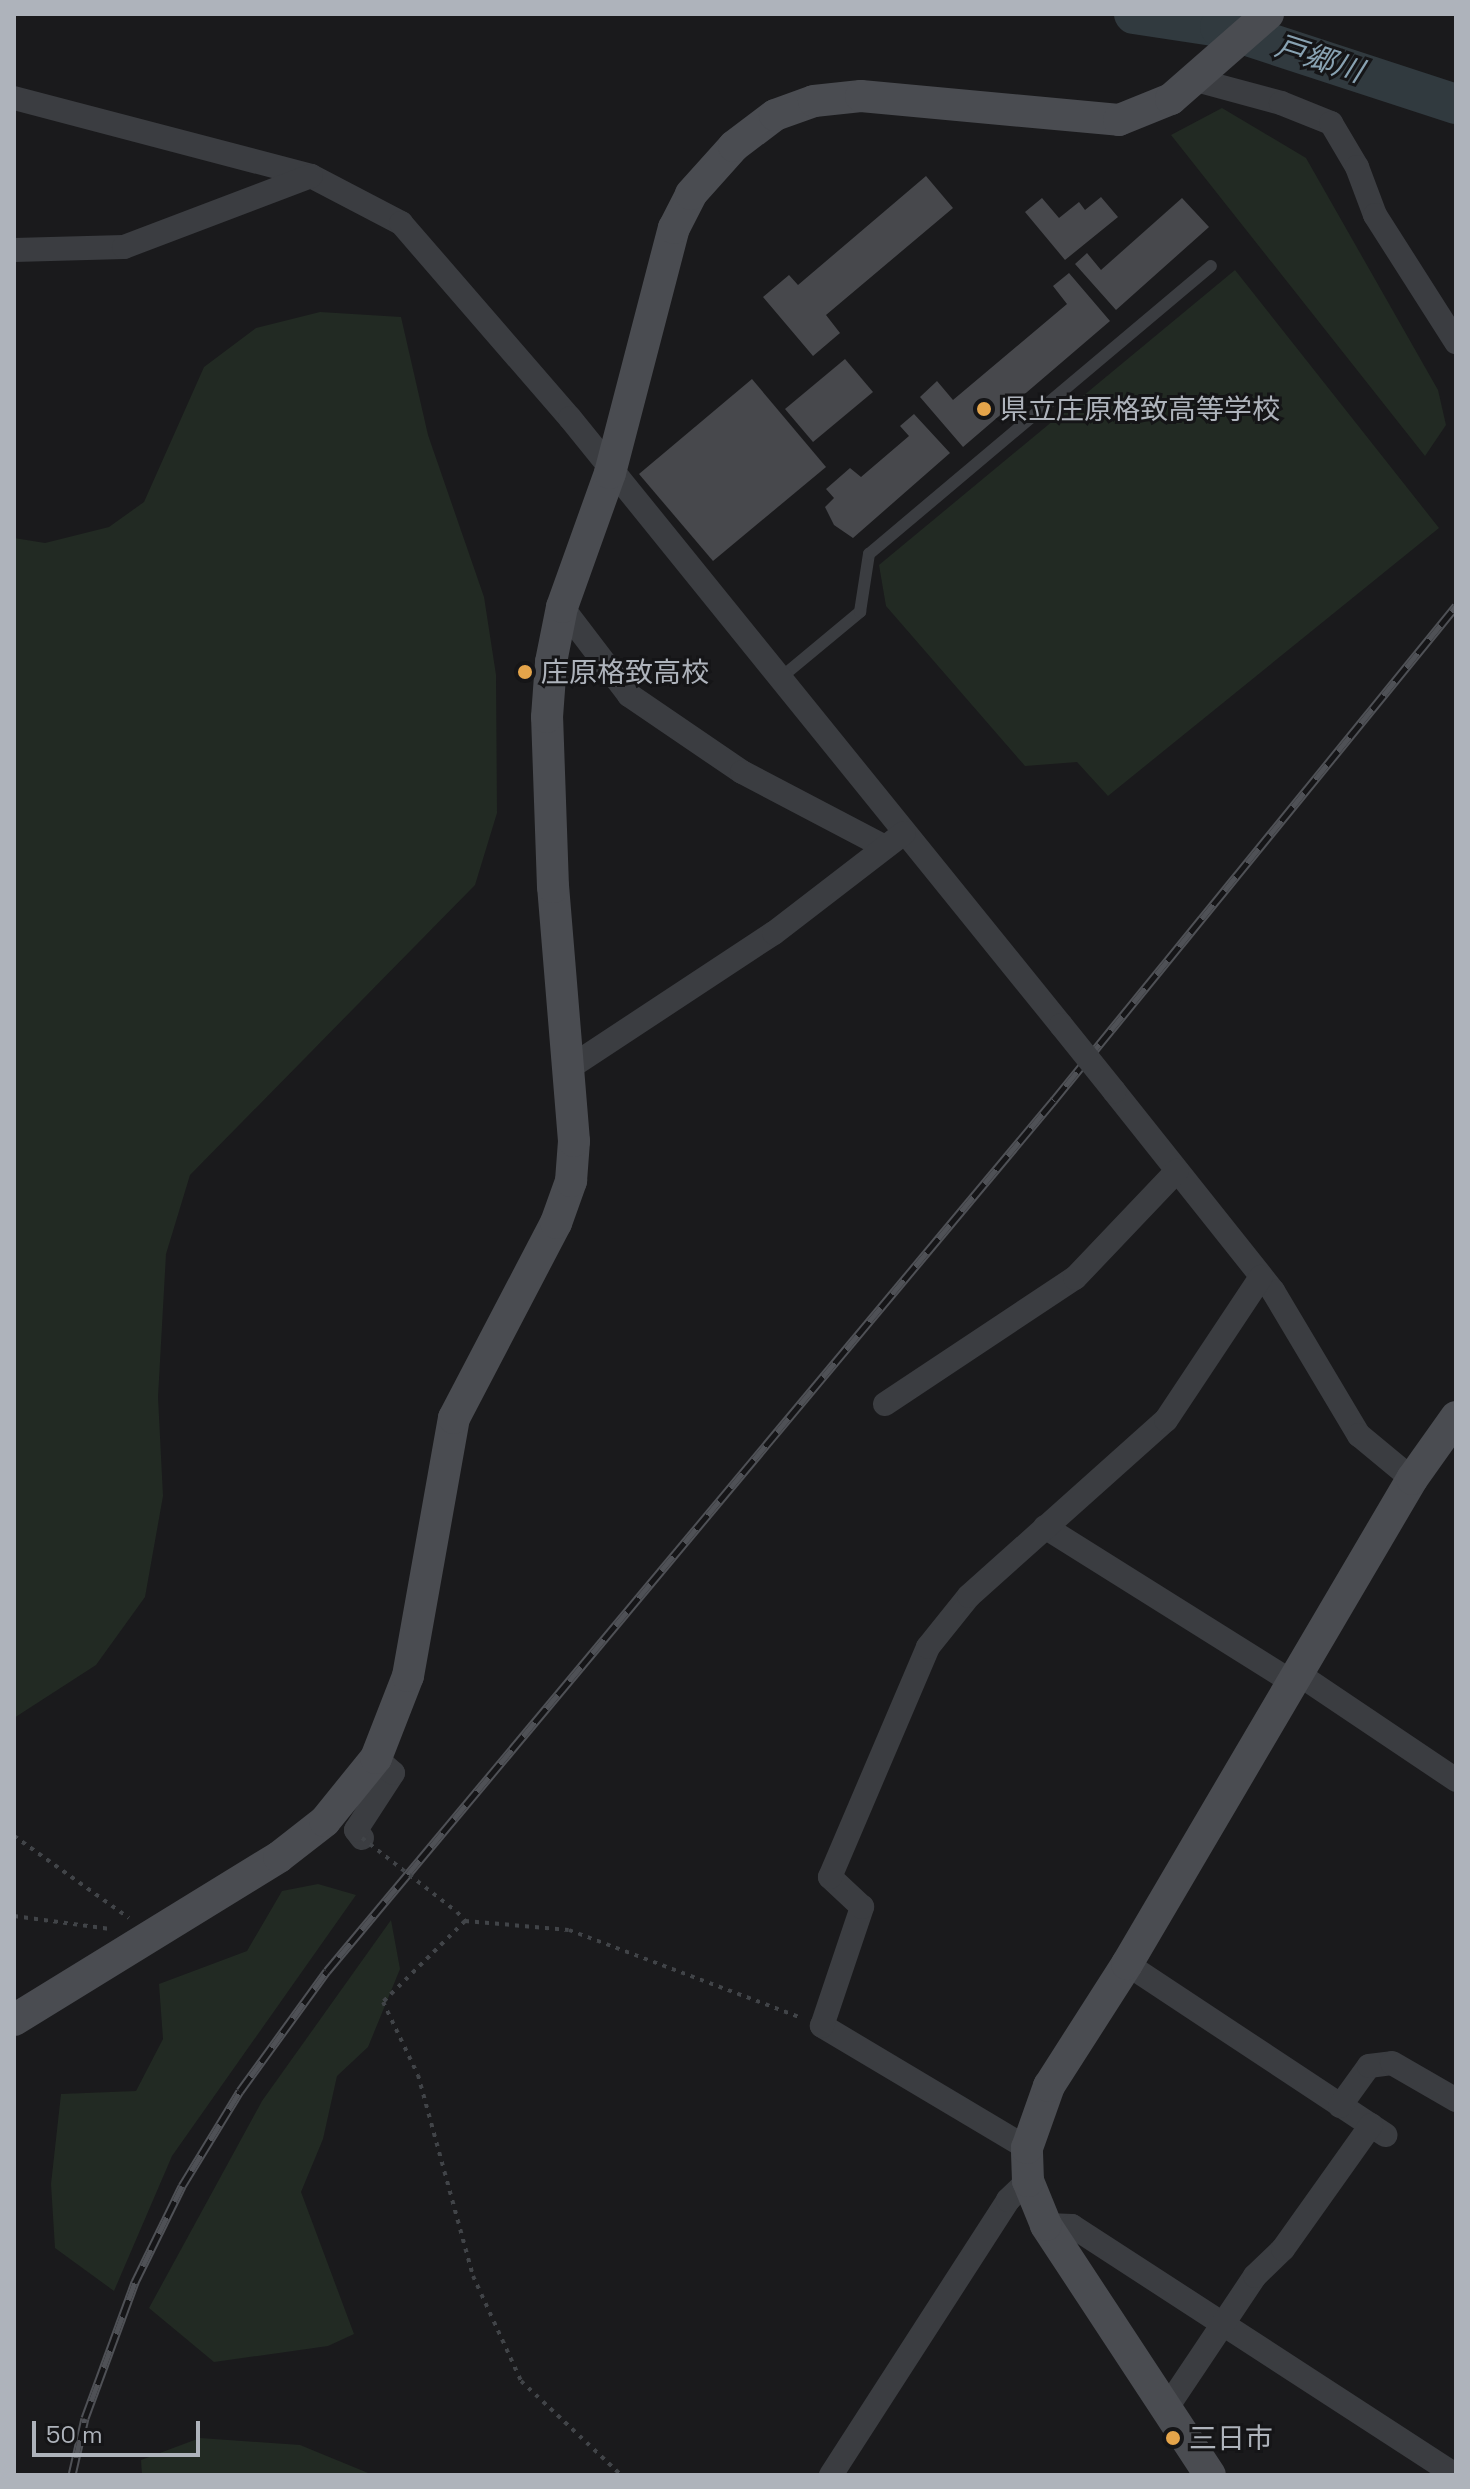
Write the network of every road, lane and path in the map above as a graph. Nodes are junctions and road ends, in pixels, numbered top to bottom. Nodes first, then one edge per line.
1 (1268, 14) edge
2 (1196, 80) junction
3 (14, 98) edge
4 (311, 176) junction
5 (14, 250) edge
6 (1211, 266) dead end
7 (1456, 342) edge
8 (610, 473) junction
9 (562, 607) junction
10 (778, 680) junction
11 (893, 840) junction
12 (569, 1068) junction
13 (1177, 1171) junction
14 (1261, 1277) junction
15 (885, 1404) dead end
16 (1456, 1417) edge
17 (1412, 1479) junction
18 (1045, 1527) junction
19 (1294, 1677) junction
20 (376, 1758) junction
21 (1456, 1780) edge
22 (14, 1836) edge
23 (362, 1838) joint
24 (14, 1916) edge
25 (465, 1921) junction
26 (152, 1934) junction
27 (1127, 1964) junction
28 (14, 2020) edge
29 (822, 2026) junction
30 (1456, 2100) edge
31 (1340, 2106) junction
32 (1027, 2148) junction
33 (1028, 2181) junction
34 (1046, 2225) junction
35 (1221, 2326) junction
36 (1166, 2409) junction
37 (621, 2475) edge
38 (831, 2475) edge
39 (1210, 2475) edge
40 (1456, 2475) edge

1 - 2 street
2 - 7 street
2 - 8 street
3 - 4 street
4 - 5 street
4 - 8 street
6 - 10 lane
8 - 9 street
8 - 10 street
9 - 11 street
9 - 12 street
10 - 11 street
11 - 12 street
11 - 13 street, bridge
12 - 20 street
13 - 14 street
13 - 15 street
14 - 17 street
14 - 18 street
16 - 17 street
17 - 19 street
18 - 19 street
18 - 29 street
19 - 21 street
19 - 27 street
20 - 23 street
20 - 26 street
22 - 26 path
23 - 25 path, bridge
24 - 26 path
25 - 29 path
25 - 37 path
26 - 28 street
27 - 31 street
27 - 32 street
29 - 32 street
30 - 31 street
31 - 35 street
32 - 33 street
33 - 34 street
33 - 38 street
34 - 35 street
34 - 36 street
35 - 36 street
35 - 40 street
36 - 39 street

